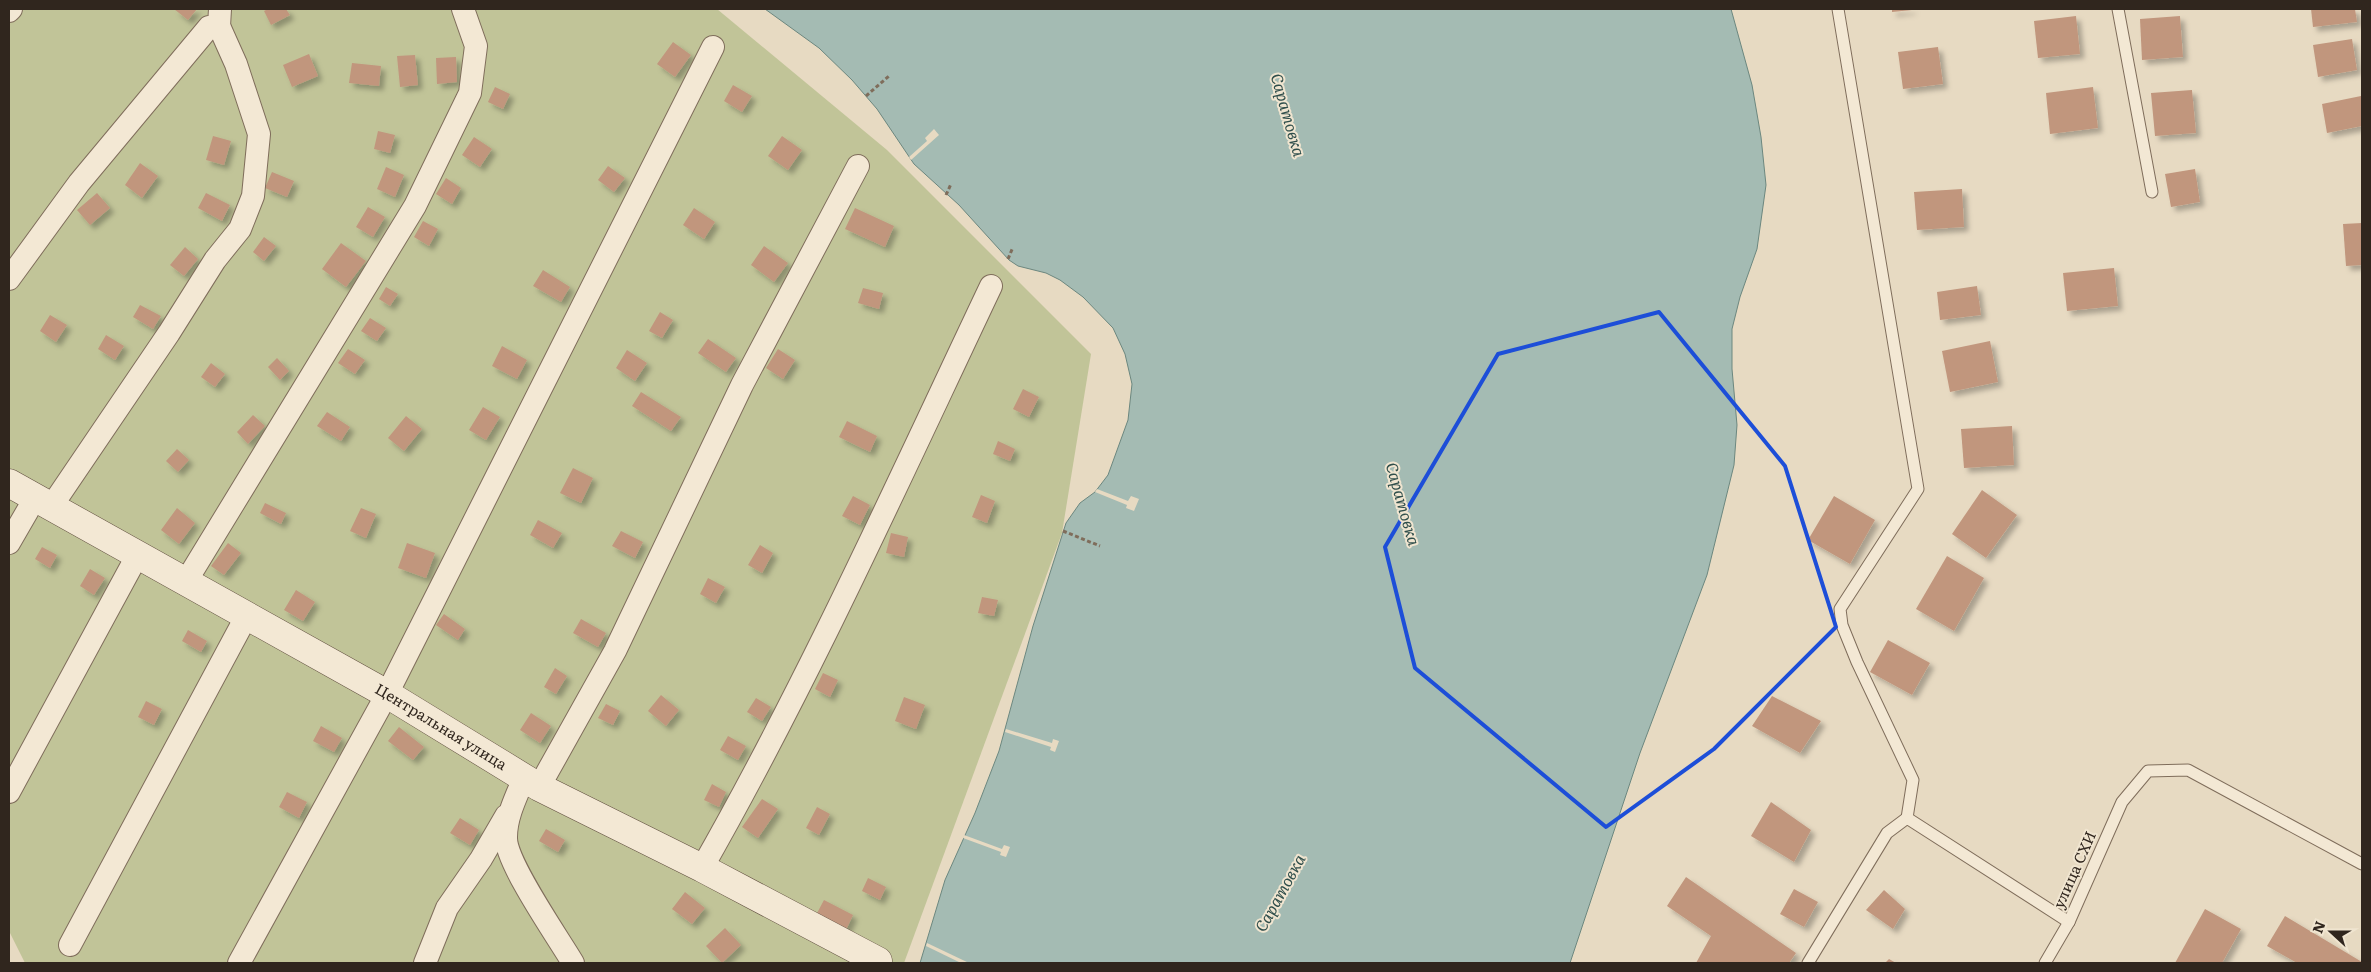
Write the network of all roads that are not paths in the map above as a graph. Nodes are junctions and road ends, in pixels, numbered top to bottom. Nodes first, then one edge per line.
1 (463, 9) edge
2 (1838, 9) edge
3 (2118, 9) edge
4 (220, 18) edge
5 (713, 47) dead end
6 (858, 166) dead end
7 (2152, 192) dead end
8 (9, 279) edge
9 (991, 286) dead end
10 (9, 483) edge
11 (43, 503) junction
12 (9, 543) edge
13 (137, 556) junction
14 (184, 583) junction
15 (246, 617) junction
16 (386, 694) junction
17 (532, 783) junction
18 (9, 792) edge
19 (512, 807) junction
20 (1907, 818) junction
21 (2362, 864) edge
22 (702, 868) junction
23 (2069, 922) junction
24 (70, 945) dead end
25 (878, 961) dead end
26 (239, 963) edge
27 (425, 963) edge
28 (574, 963) edge
29 (1808, 963) edge
30 (2045, 963) edge

1 - 14 street
2 - 20 lane
3 - 7 lane
4 - 8 street
4 - 11 street
5 - 16 street
6 - 17 street
9 - 22 street
10 - 11 street, Центральная улица
11 - 12 street
11 - 13 street, Центральная улица
13 - 14 street, Центральная улица
13 - 18 street
14 - 15 street, Центральная улица
15 - 16 street, Центральная улица
15 - 24 street
16 - 17 street, Центральная улица
16 - 26 street
17 - 19 street
17 - 22 street, Центральная улица
19 - 27 street
19 - 28 street
20 - 23 lane, улица СХИ
20 - 29 lane
21 - 23 lane, улица СХИ
22 - 25 street, Центральная улица
23 - 30 lane

